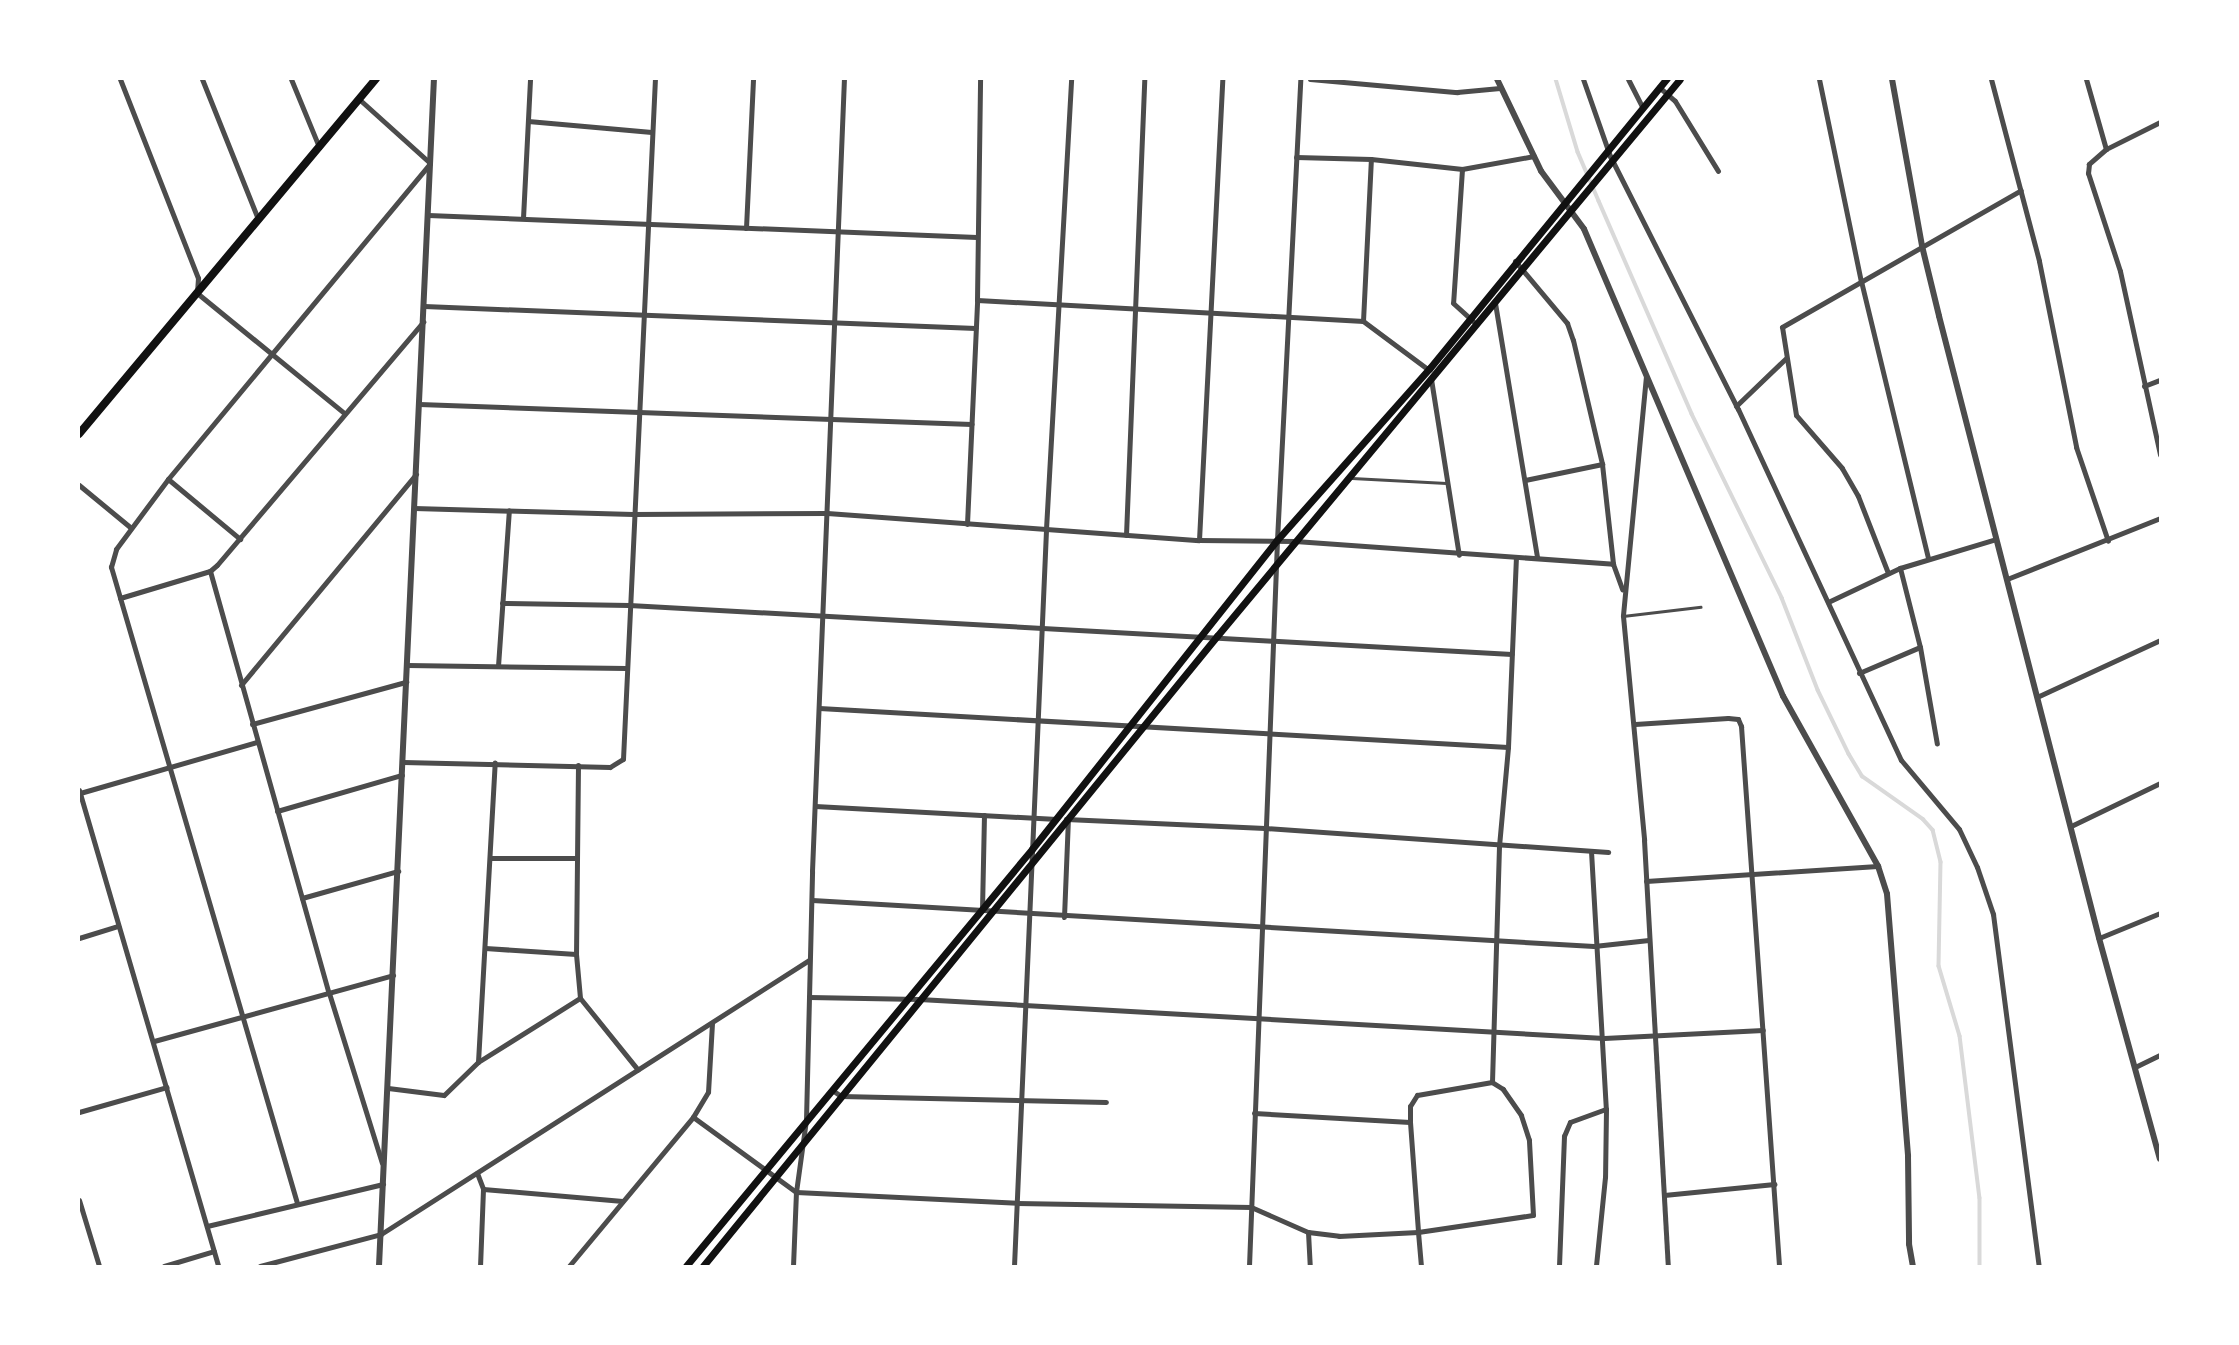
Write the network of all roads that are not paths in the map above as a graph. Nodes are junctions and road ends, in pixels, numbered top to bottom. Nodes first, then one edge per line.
1 (120, 79) edge
2 (202, 79) edge
3 (291, 79) edge
4 (376, 79) edge
5 (434, 79) edge
6 (530, 79) edge
7 (655, 79) edge
8 (753, 79) edge
9 (844, 79) edge
10 (980, 79) edge
11 (1071, 79) edge
12 (1144, 79) edge
13 (1222, 79) edge
14 (1300, 79) edge
15 (1310, 79) edge
16 (1497, 79) edge
17 (1583, 79) edge
18 (1628, 79) edge
19 (1666, 79) edge
20 (1680, 79) edge
21 (1819, 79) edge
22 (1892, 79) edge
23 (1991, 79) edge
24 (2086, 79) edge
25 (1659, 87) junction
26 (1500, 88) junction
27 (1668, 93) junction
28 (359, 99) junction
29 (1642, 107) junction
30 (528, 121) junction
31 (2160, 122) edge
32 (652, 132) junction
33 (319, 147) junction
34 (2106, 149) junction
35 (1296, 156) junction
36 (1534, 156) junction
37 (1611, 156) junction
38 (1371, 159) junction
39 (430, 163) junction
40 (1462, 169) junction
41 (1718, 171) dead end
42 (2021, 190) junction
43 (1564, 202) junction
44 (1572, 210) junction
45 (428, 215) junction
46 (523, 218) junction
47 (258, 219) junction
48 (648, 224) junction
49 (746, 228) junction
50 (838, 232) junction
51 (977, 237) junction
52 (1922, 246) junction
53 (1515, 261) junction
54 (1522, 268) junction
55 (1861, 281) junction
56 (197, 293) junction
57 (976, 300) junction
58 (1058, 303) junction
59 (1495, 303) junction
60 (424, 306) junction
61 (1134, 307) junction
62 (1210, 311) junction
63 (1288, 315) junction
64 (643, 317) junction
65 (1469, 318) junction
66 (1363, 321) junction
67 (423, 322) junction
68 (834, 325) junction
69 (1477, 325) junction
70 (976, 328) junction
71 (274, 354) junction
72 (1785, 359) junction
73 (1429, 369) junction
74 (1647, 371) junction
75 (1431, 380) junction
76 (2160, 380) edge
77 (2144, 386) junction
78 (419, 404) junction
79 (1736, 406) junction
80 (344, 412) junction
81 (638, 413) junction
82 (830, 418) junction
83 (972, 424) junction
84 (79, 434) edge
85 (2160, 455) edge
86 (1602, 464) junction
87 (416, 474) junction
88 (1348, 478) junction
89 (168, 479) junction
90 (1525, 480) junction
91 (1450, 484) junction
92 (79, 485) edge
93 (414, 508) junction
94 (509, 510) junction
95 (827, 513) junction
96 (634, 514) junction
97 (2160, 518) edge
98 (967, 524) junction
99 (130, 527) junction
100 (1046, 529) junction
101 (1126, 535) junction
102 (240, 539) junction
103 (1996, 539) junction
104 (1199, 540) junction
105 (1277, 540) junction
106 (1296, 541) junction
107 (2108, 541) junction
108 (1459, 555) junction
109 (1516, 558) junction
110 (1537, 558) junction
111 (1928, 558) junction
112 (1276, 564) junction
113 (1613, 564) junction
114 (1900, 568) junction
115 (210, 571) junction
116 (1888, 573) junction
117 (2007, 579) junction
118 (1623, 593) junction
119 (120, 598) junction
120 (1828, 602) junction
121 (502, 603) junction
122 (629, 605) junction
123 (1700, 607) dead end
124 (1623, 616) junction
125 (822, 618) junction
126 (1042, 627) junction
127 (1204, 635) junction
128 (1217, 636) junction
129 (1273, 639) junction
130 (2160, 640) edge
131 (1920, 647) junction
132 (1512, 654) junction
133 (407, 665) junction
134 (498, 666) junction
135 (626, 668) junction
136 (1858, 673) junction
137 (406, 682) junction
138 (241, 685) junction
139 (2039, 696) junction
140 (819, 708) junction
141 (1037, 722) junction
142 (252, 724) junction
143 (1635, 724) junction
144 (1127, 726) junction
145 (1144, 727) junction
146 (1269, 734) junction
147 (257, 742) junction
148 (1937, 744) dead end
149 (1508, 747) junction
150 (403, 762) junction
151 (495, 762) junction
152 (578, 765) junction
153 (169, 767) junction
154 (402, 775) junction
155 (2160, 783) edge
156 (79, 792) edge
157 (815, 806) junction
158 (277, 811) junction
159 (984, 815) junction
160 (1035, 817) junction
161 (1056, 819) junction
162 (1068, 819) junction
163 (2071, 826) junction
164 (1265, 828) junction
165 (1499, 846) junction
166 (1032, 849) junction
167 (1591, 851) junction
168 (1608, 852) dead end
169 (490, 858) junction
170 (576, 858) junction
171 (1031, 865) junction
172 (1878, 866) junction
173 (398, 871) junction
174 (1751, 873) junction
175 (1646, 881) junction
176 (302, 898) junction
177 (812, 900) junction
178 (982, 910) junction
179 (994, 911) junction
180 (1030, 913) junction
181 (2160, 913) edge
182 (1064, 917) junction
183 (1261, 925) junction
184 (118, 926) junction
185 (79, 938) edge
186 (2099, 938) junction
187 (1498, 939) junction
188 (1649, 940) junction
189 (1594, 946) junction
190 (485, 948) junction
191 (576, 954) junction
192 (809, 960) junction
193 (393, 975) junction
194 (329, 993) junction
195 (809, 997) junction
196 (580, 998) junction
197 (907, 999) junction
198 (919, 999) junction
199 (1024, 1005) junction
200 (242, 1016) junction
201 (1256, 1017) junction
202 (712, 1023) junction
203 (1763, 1030) junction
204 (1495, 1033) junction
205 (1655, 1037) junction
206 (1604, 1038) junction
207 (154, 1041) junction
208 (2160, 1055) edge
209 (478, 1062) junction
210 (2135, 1067) junction
211 (638, 1070) junction
212 (1492, 1082) junction
213 (167, 1087) junction
214 (388, 1088) junction
215 (832, 1090) junction
216 (841, 1096) junction
217 (1021, 1100) junction
218 (1106, 1102) dead end
219 (1606, 1109) junction
220 (79, 1112) edge
221 (1254, 1113) junction
222 (693, 1117) junction
223 (806, 1120) junction
224 (1410, 1122) junction
225 (801, 1146) junction
226 (2160, 1159) edge
227 (384, 1167) junction
228 (765, 1170) junction
229 (477, 1173) junction
230 (775, 1177) junction
231 (383, 1184) junction
232 (1773, 1184) junction
233 (483, 1189) junction
234 (796, 1192) junction
235 (1664, 1195) junction
236 (79, 1200) edge
237 (622, 1201) junction
238 (297, 1203) junction
239 (1017, 1203) junction
240 (1251, 1207) junction
241 (207, 1226) junction
242 (1308, 1232) junction
243 (1418, 1232) junction
244 (381, 1234) junction
245 (214, 1251) junction
246 (99, 1266) edge
247 (164, 1266) edge
248 (218, 1266) edge
249 (260, 1266) edge
250 (380, 1266) edge
251 (480, 1266) edge
252 (569, 1266) edge
253 (686, 1266) edge
254 (703, 1266) edge
255 (793, 1266) edge
256 (1014, 1266) edge
257 (1249, 1266) edge
258 (1310, 1266) edge
259 (1421, 1266) edge
260 (1559, 1266) edge
261 (1596, 1266) edge
262 (1668, 1266) edge
263 (1779, 1266) edge
264 (1913, 1266) edge
265 (2039, 1266) edge

1 - 56 street
2 - 47 street
3 - 33 street
4 - 28 main road
5 - 39 street
6 - 30 street
7 - 32 street
8 - 49 street
9 - 50 street
10 - 51 street
11 - 58 street
12 - 61 street
13 - 62 street
14 - 35 street
15 - 26 street
16 - 26 street
17 - 37 street
18 - 29 street
19 - 25 main road
20 - 27 main road
21 - 55 street
22 - 52 street
23 - 42 street
24 - 34 street
25 - 27 street
25 - 29 main road
26 - 36 street
27 - 37 main road
27 - 41 street
28 - 33 main road
28 - 39 street
29 - 37 main road
30 - 32 street
30 - 46 street
31 - 34 street
32 - 48 street
33 - 47 main road
34 - 77 street
35 - 38 street
35 - 63 street
36 - 40 street
36 - 43 street
37 - 43 main road
37 - 44 main road
37 - 79 street
38 - 40 street
38 - 66 street
39 - 45 street
39 - 71 street
40 - 65 street
42 - 52 street
42 - 107 street
43 - 44 street
43 - 53 main road
44 - 54 main road
44 - 74 street
45 - 46 street
45 - 60 street
46 - 48 street
47 - 56 main road
48 - 49 street
48 - 64 street
49 - 50 street
50 - 51 street
50 - 68 street
51 - 57 street
52 - 55 street
52 - 103 street
53 - 54 street
53 - 65 main road
54 - 59 main road
54 - 86 street
55 - 72 street
55 - 111 street
56 - 71 street
56 - 84 main road
57 - 58 street
57 - 70 street
58 - 61 street
58 - 100 street
59 - 69 main road
59 - 90 street
60 - 64 street
60 - 67 street
61 - 62 street
61 - 101 street
62 - 63 street
62 - 104 street
63 - 66 street
63 - 105 street
64 - 68 street
64 - 81 street
65 - 69 street
65 - 73 main road
66 - 73 street
67 - 78 street
67 - 80 street
68 - 70 street
68 - 82 street
69 - 75 main road
70 - 83 street
71 - 80 street
71 - 89 street
72 - 79 street
72 - 116 street
73 - 75 street
73 - 105 main road
74 - 118 street
74 - 172 street
75 - 88 main road
75 - 91 street
76 - 77 street
77 - 85 street
78 - 81 street
78 - 87 street
79 - 120 street
80 - 102 street
81 - 82 street
81 - 96 street
82 - 83 street
82 - 95 street
83 - 98 street
86 - 90 street
86 - 113 street
87 - 93 street
87 - 138 street
88 - 91 lane
88 - 106 main road
89 - 99 street
89 - 102 street
90 - 110 street
91 - 108 street
92 - 99 street
93 - 94 street
93 - 133 street
94 - 96 street
94 - 121 street
95 - 96 street
95 - 98 street
95 - 125 street
96 - 122 street
97 - 107 street
98 - 100 street
99 - 119 street
100 - 101 street
100 - 126 street
101 - 104 street
102 - 115 street
103 - 111 street
103 - 117 street
104 - 105 street
105 - 106 street
105 - 112 street
105 - 127 main road
106 - 108 street
106 - 112 main road
107 - 117 street
108 - 109 street
109 - 110 street
109 - 132 street
110 - 113 street
111 - 114 street
112 - 128 main road
112 - 129 street
113 - 118 street
114 - 116 street
114 - 131 street
115 - 119 street
115 - 138 street
116 - 120 street
117 - 139 street
118 - 124 street
119 - 153 street
120 - 136 street
121 - 122 street
121 - 134 street
122 - 125 street
122 - 135 street
123 - 124 lane
124 - 143 street
125 - 126 street
125 - 140 street
126 - 127 street
126 - 141 street
127 - 128 street
127 - 144 main road
128 - 129 street
128 - 145 main road
129 - 132 street
129 - 146 street
130 - 139 street
131 - 136 street
131 - 148 street
132 - 149 street
133 - 134 street
133 - 137 street
134 - 135 street
135 - 152 street
136 - 265 street
137 - 142 street
137 - 150 street
138 - 142 street
139 - 163 street
140 - 141 street
140 - 157 street
141 - 144 street
141 - 160 street
142 - 147 street
143 - 174 street
143 - 175 street
144 - 145 street
144 - 161 main road
145 - 146 street
145 - 162 main road
146 - 149 street
146 - 164 street
147 - 153 street
147 - 158 street
149 - 165 street
150 - 151 street
150 - 154 street
151 - 152 street
151 - 169 street
152 - 170 street
153 - 156 street
153 - 200 street
154 - 158 street
154 - 173 street
155 - 163 street
156 - 184 street
157 - 159 street
157 - 177 street
158 - 176 street
159 - 160 street
159 - 178 street
160 - 161 street
160 - 166 street
161 - 162 street
161 - 166 main road
162 - 164 street
162 - 171 main road
162 - 182 street
163 - 186 street
164 - 165 street
164 - 183 street
165 - 167 street
165 - 187 street
166 - 171 street
166 - 178 main road
167 - 168 street
167 - 189 street
169 - 170 street
169 - 190 street
170 - 191 street
171 - 179 main road
171 - 180 street
172 - 174 street
172 - 264 street
173 - 176 street
173 - 193 street
174 - 175 street
174 - 203 street
175 - 188 street
176 - 194 street
177 - 178 street
177 - 192 street
178 - 179 street
178 - 197 main road
179 - 180 street
179 - 198 main road
180 - 182 street
180 - 199 street
181 - 186 street
182 - 183 street
183 - 187 street
183 - 201 street
184 - 185 street
184 - 207 street
186 - 210 street
187 - 189 street
187 - 204 street
188 - 189 street
188 - 205 street
189 - 206 street
190 - 191 street
190 - 209 street
191 - 196 street
192 - 195 street
192 - 202 street
193 - 194 street
193 - 214 street
194 - 200 street
194 - 227 street
195 - 197 street
195 - 223 street
196 - 209 street
196 - 211 street
197 - 198 street
197 - 215 main road
198 - 199 street
198 - 216 main road
199 - 201 street
199 - 217 street
200 - 207 street
200 - 238 street
201 - 204 street
201 - 221 street
202 - 211 street
202 - 222 street
203 - 205 street
203 - 232 street
204 - 206 street
204 - 212 street
205 - 206 street
205 - 235 street
206 - 219 street
207 - 213 street
208 - 210 street
209 - 214 street
210 - 226 street
211 - 229 street
212 - 224 street
212 - 243 street
213 - 220 street
213 - 241 street
214 - 227 street
215 - 216 street
215 - 223 main road
216 - 217 street
216 - 225 main road
217 - 218 street
217 - 239 street
219 - 260 street
219 - 261 street
221 - 224 street
221 - 240 street
222 - 228 street
222 - 237 street
223 - 225 street
223 - 228 main road
224 - 243 street
225 - 230 main road
225 - 234 street
227 - 231 street
228 - 230 street
228 - 253 main road
229 - 233 street
229 - 244 street
230 - 234 street
230 - 254 main road
231 - 238 street
231 - 244 street
232 - 235 street
232 - 263 street
233 - 237 street
233 - 251 street
234 - 239 street
234 - 255 street
235 - 262 street
236 - 246 street
237 - 252 street
238 - 241 street
239 - 240 street
239 - 256 street
240 - 242 street
240 - 257 street
241 - 245 street
242 - 243 street
242 - 258 street
243 - 259 street
244 - 249 street
244 - 250 street
245 - 247 street
245 - 248 street

